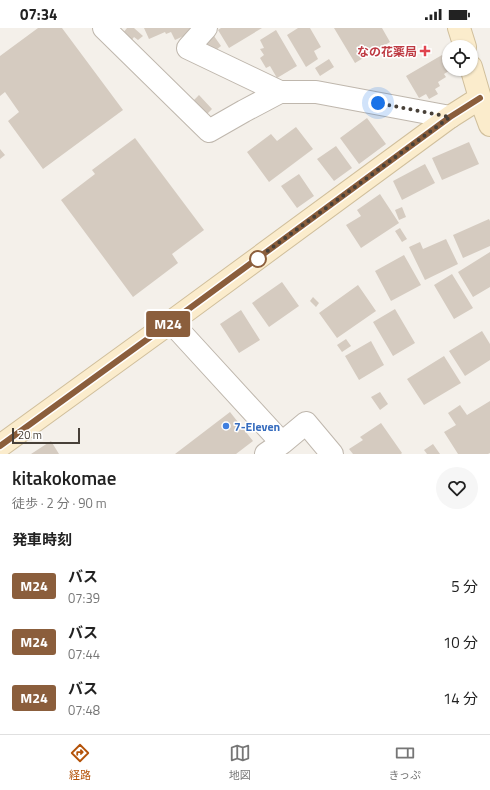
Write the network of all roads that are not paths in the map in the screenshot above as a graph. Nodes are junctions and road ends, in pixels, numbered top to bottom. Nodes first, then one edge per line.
1 (104, 28) edge
2 (206, 28) edge
3 (459, 28) edge
4 (463, 40) edge
5 (474, 76) edge
6 (280, 92) junction
7 (480, 98) junction
8 (450, 117) junction
9 (490, 125) edge
10 (171, 322) junction
11 (0, 446) edge
12 (274, 448) edge
13 (332, 454) edge

1 - 6 street
2 - 6 street
3 - 4 street
5 - 7 street
6 - 8 street
7 - 8 street
7 - 9 street
8 - 10 street
10 - 11 street
10 - 12 street
12 - 13 street

